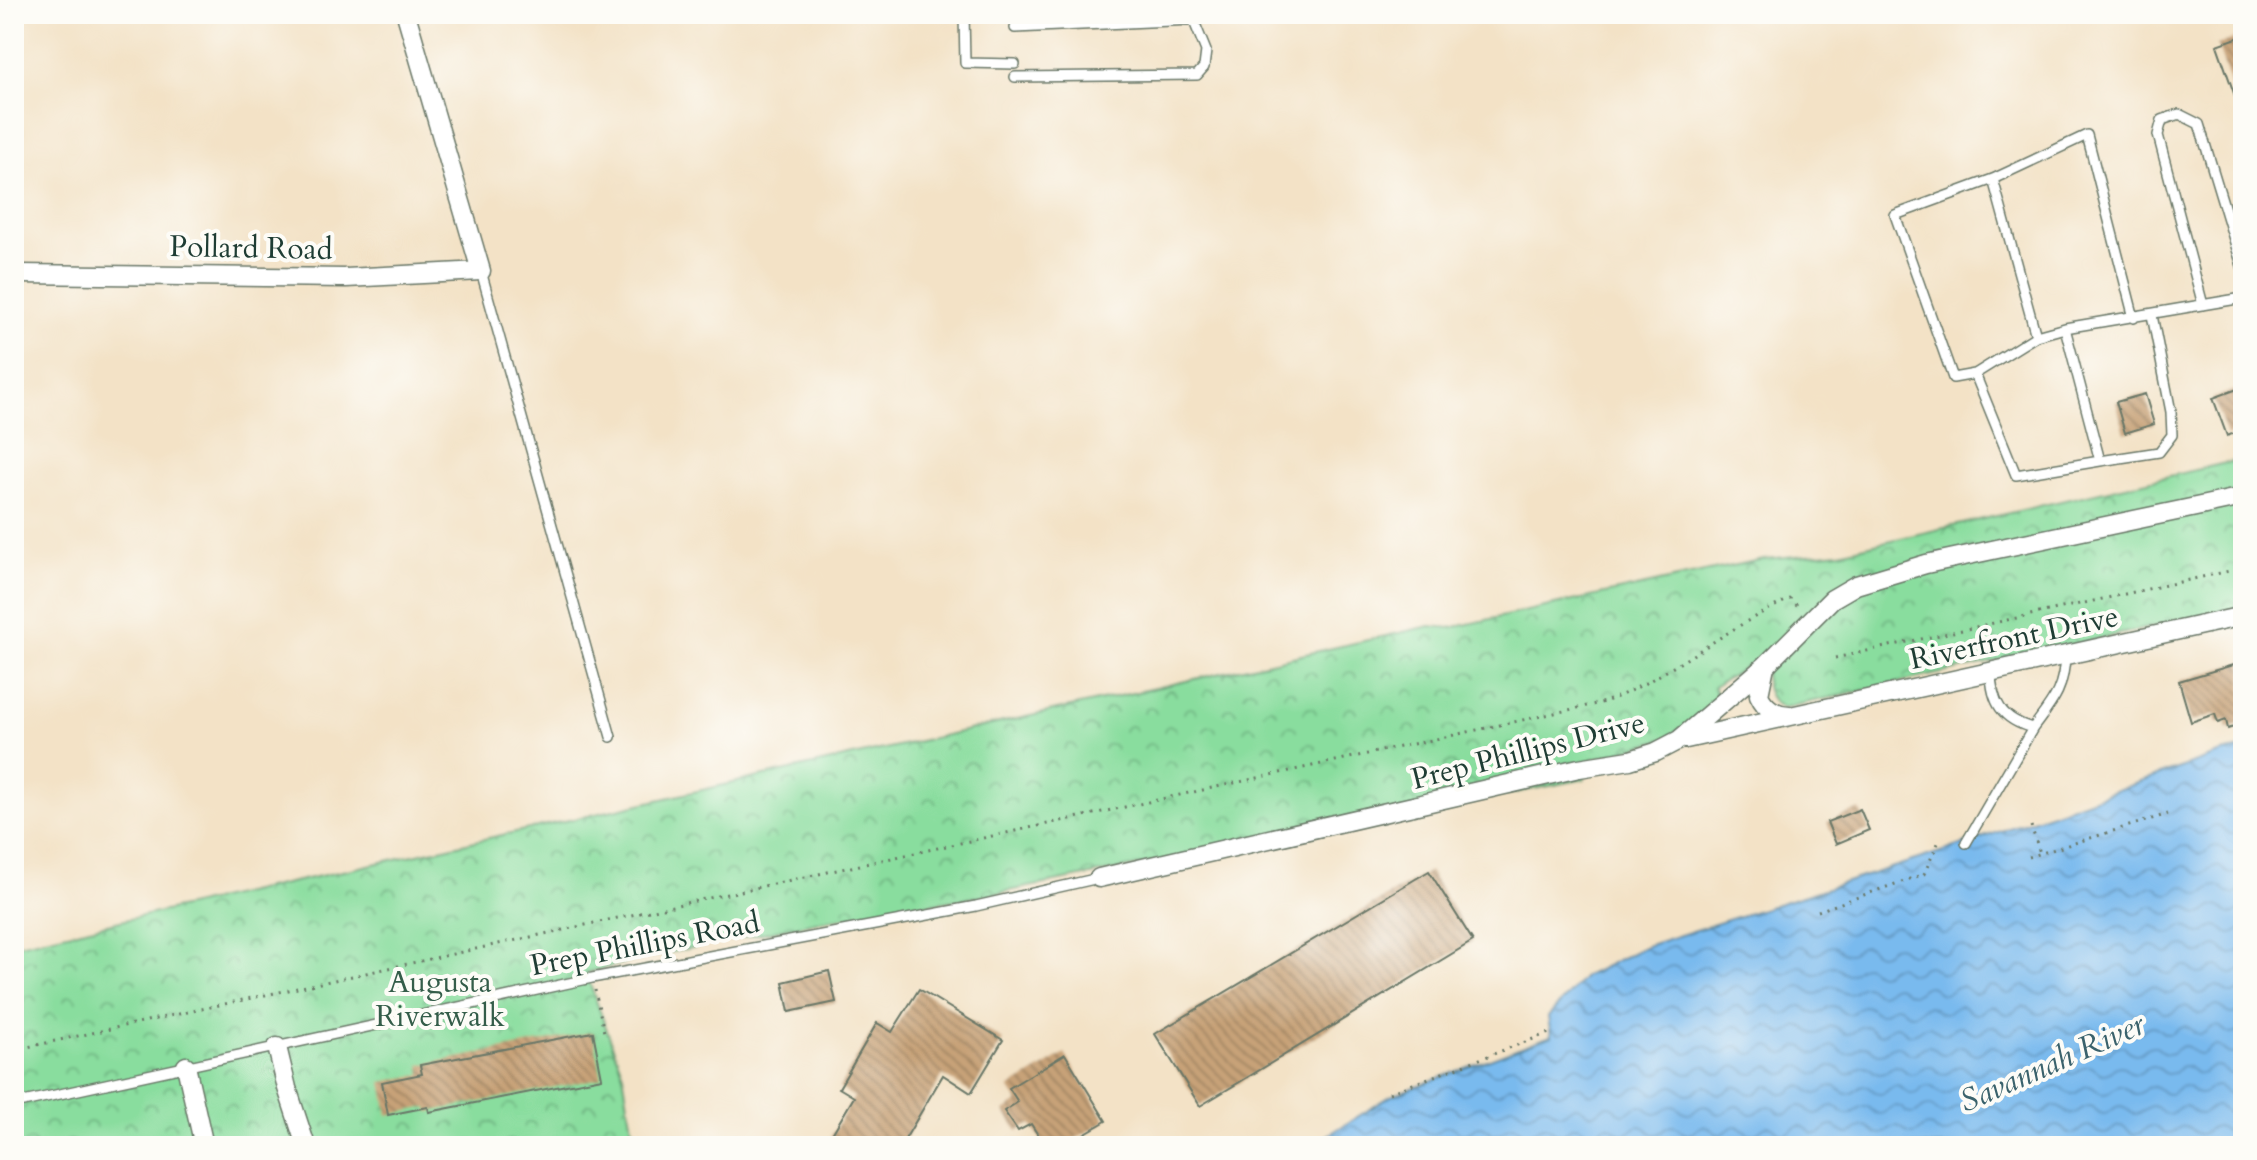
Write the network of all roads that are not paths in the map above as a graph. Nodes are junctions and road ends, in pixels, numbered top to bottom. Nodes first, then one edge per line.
1 (406, 14) edge
2 (964, 14) edge
3 (1192, 17) edge
4 (1015, 28) dead end
5 (1015, 64) dead end
6 (1015, 77) dead end
7 (1993, 179) junction
8 (2243, 269) edge
9 (481, 271) junction
10 (20, 274) dead end
11 (2243, 298) edge
12 (2203, 305) junction
13 (2152, 315) junction
14 (2134, 318) junction
15 (2065, 328) junction
16 (2036, 336) junction
17 (1975, 374) junction
18 (2100, 461) junction
19 (2243, 497) edge
20 (2243, 616) edge
21 (2065, 655) junction
22 (1765, 666) junction
23 (1991, 671) junction
24 (1797, 715) junction
25 (2033, 728) junction
26 (611, 737) dead end
27 (1679, 740) junction
28 (1966, 843) dead end
29 (1099, 878) joint
30 (277, 1047) junction
31 (186, 1066) junction
32 (14, 1104) edge
33 (204, 1146) edge
34 (306, 1146) edge

1 - 9 street
2 - 5 lane
3 - 4 lane
3 - 6 lane
7 - 14 lane
7 - 16 lane
7 - 17 lane
8 - 12 lane
9 - 10 street, Pollard Road
9 - 26 lane
11 - 12 lane
12 - 13 lane
13 - 14 lane
13 - 18 lane
14 - 15 lane
15 - 16 lane
15 - 18 lane
16 - 17 lane
17 - 18 lane
19 - 22 street, Prep Phillips Drive
20 - 21 street, Riverfront Drive
21 - 23 street, Riverfront Drive
21 - 25 lane
22 - 24 street
22 - 27 street, Prep Phillips Drive
23 - 24 street, Riverfront Drive
23 - 25 lane
24 - 27 street, Riverfront Drive
25 - 28 lane
27 - 29 street, Prep Phillips Drive
29 - 30 lane, Prep Phillips Road
30 - 31 lane, Prep Phillips Road
30 - 34 street
31 - 32 lane, Prep Phillips Road
31 - 33 street

